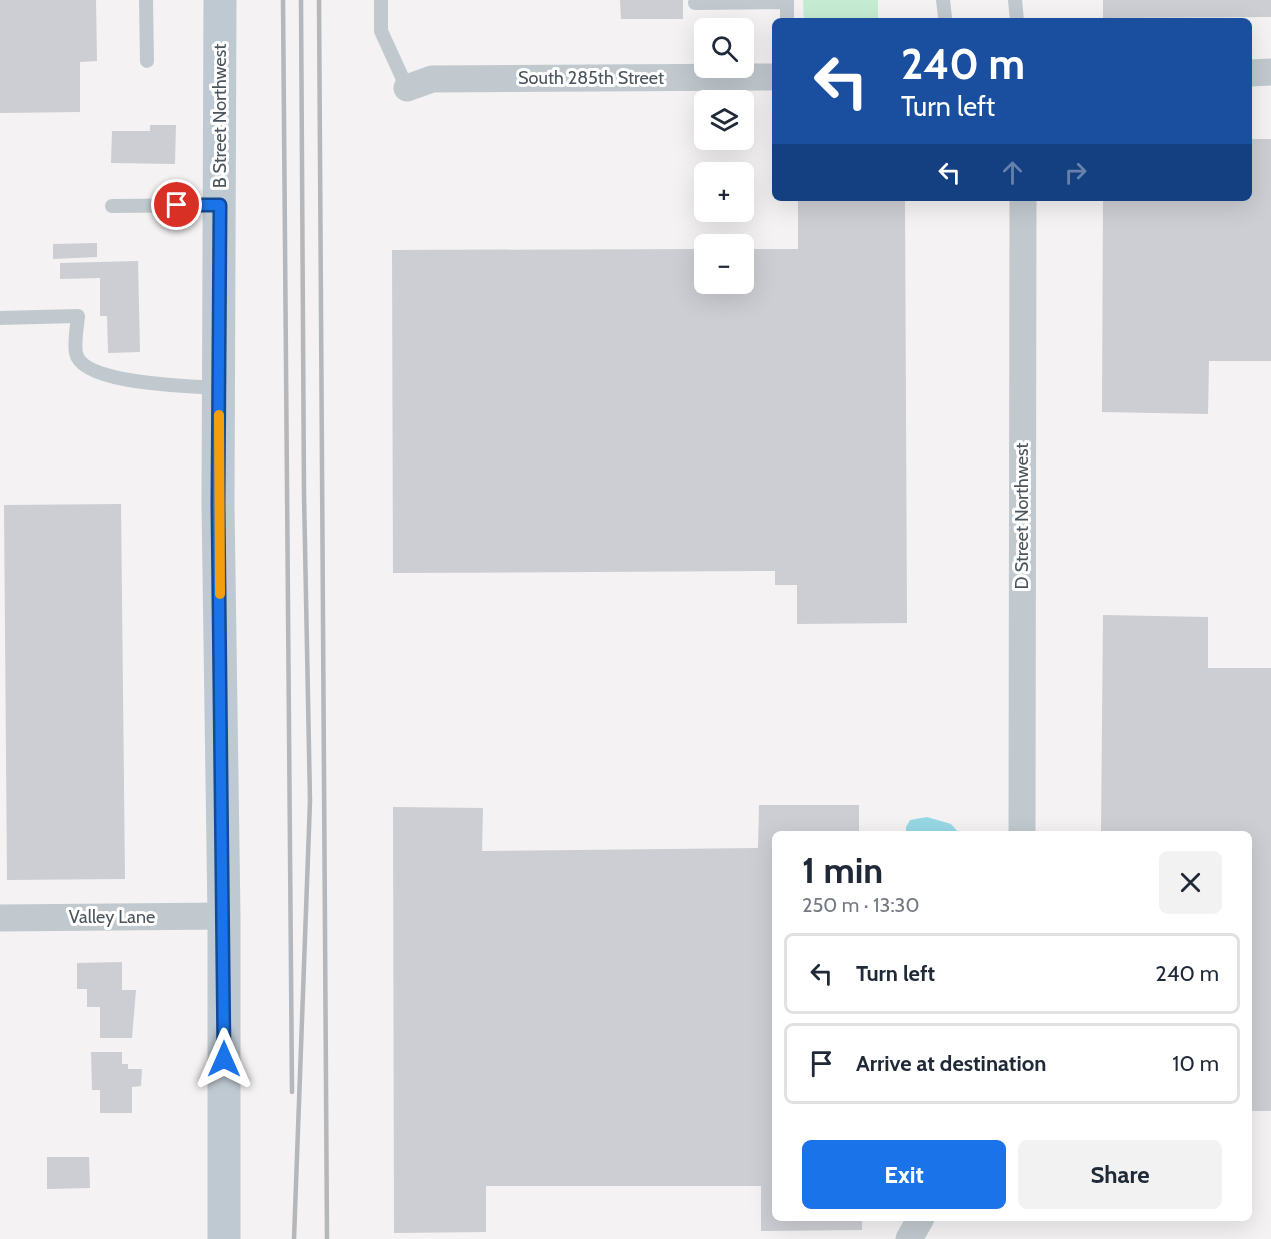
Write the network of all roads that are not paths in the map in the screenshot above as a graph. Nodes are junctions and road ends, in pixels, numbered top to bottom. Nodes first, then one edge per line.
1 (146, 0) edge
2 (220, 0) edge
3 (381, 0) edge
4 (943, 0) edge
5 (1015, 0) edge
6 (788, 1) edge
7 (695, 3) dead end
8 (945, 16) dead end
9 (788, 18) edge
10 (1017, 18) edge
11 (147, 61) dead end
12 (1271, 72) edge
13 (1252, 73) edge
14 (772, 77) edge
15 (407, 88) joint
16 (1023, 201) edge
17 (220, 205) junction
18 (112, 206) dead end
19 (0, 318) edge
20 (219, 388) junction
21 (1022, 831) edge
22 (224, 916) junction
23 (0, 918) edge
24 (919, 1221) edge
25 (224, 1239) edge
26 (909, 1239) edge

1 - 11 lane
2 - 17 street, B Street Northwest
3 - 15 lane
4 - 8 lane
5 - 10 lane
6 - 7 lane
6 - 9 lane
12 - 13 street
14 - 15 street, South 285th Street
16 - 21 street, D Street Northwest
17 - 18 lane
17 - 20 street, B Street Northwest
19 - 20 lane
20 - 22 street, B Street Northwest
22 - 23 street, Valley Lane
22 - 25 street, B Street Northwest
24 - 26 street

